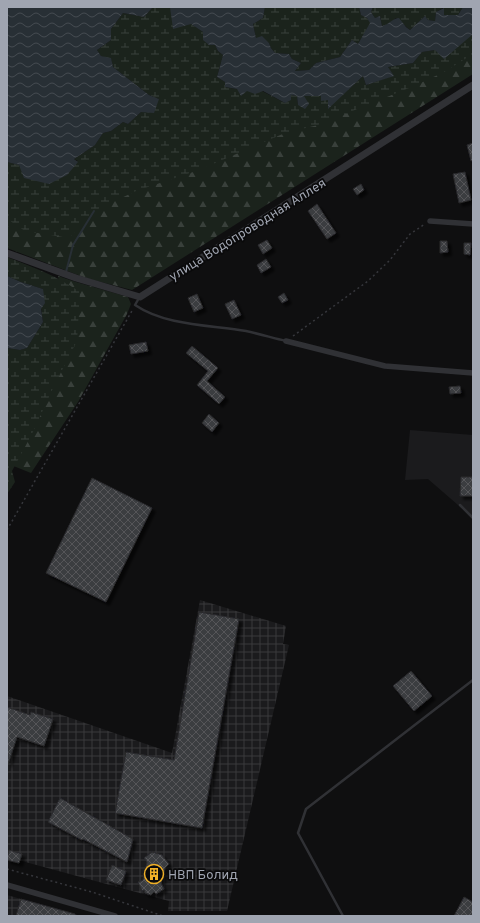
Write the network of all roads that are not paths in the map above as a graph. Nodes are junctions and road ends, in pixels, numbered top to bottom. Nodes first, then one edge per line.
1 (473, 85) edge
2 (430, 221) road end
3 (473, 224) edge
4 (7, 253) edge
5 (140, 297) junction
6 (286, 341) joint
7 (473, 373) edge
8 (460, 505) dead end
9 (473, 518) edge
10 (473, 680) edge
11 (7, 885) edge
12 (115, 916) edge
13 (343, 916) edge

1 - 5 street, улица Водопроводная Аллея
2 - 3 street
4 - 5 street
5 - 6 lane
6 - 7 street
8 - 9 lane
10 - 13 lane
11 - 12 street

